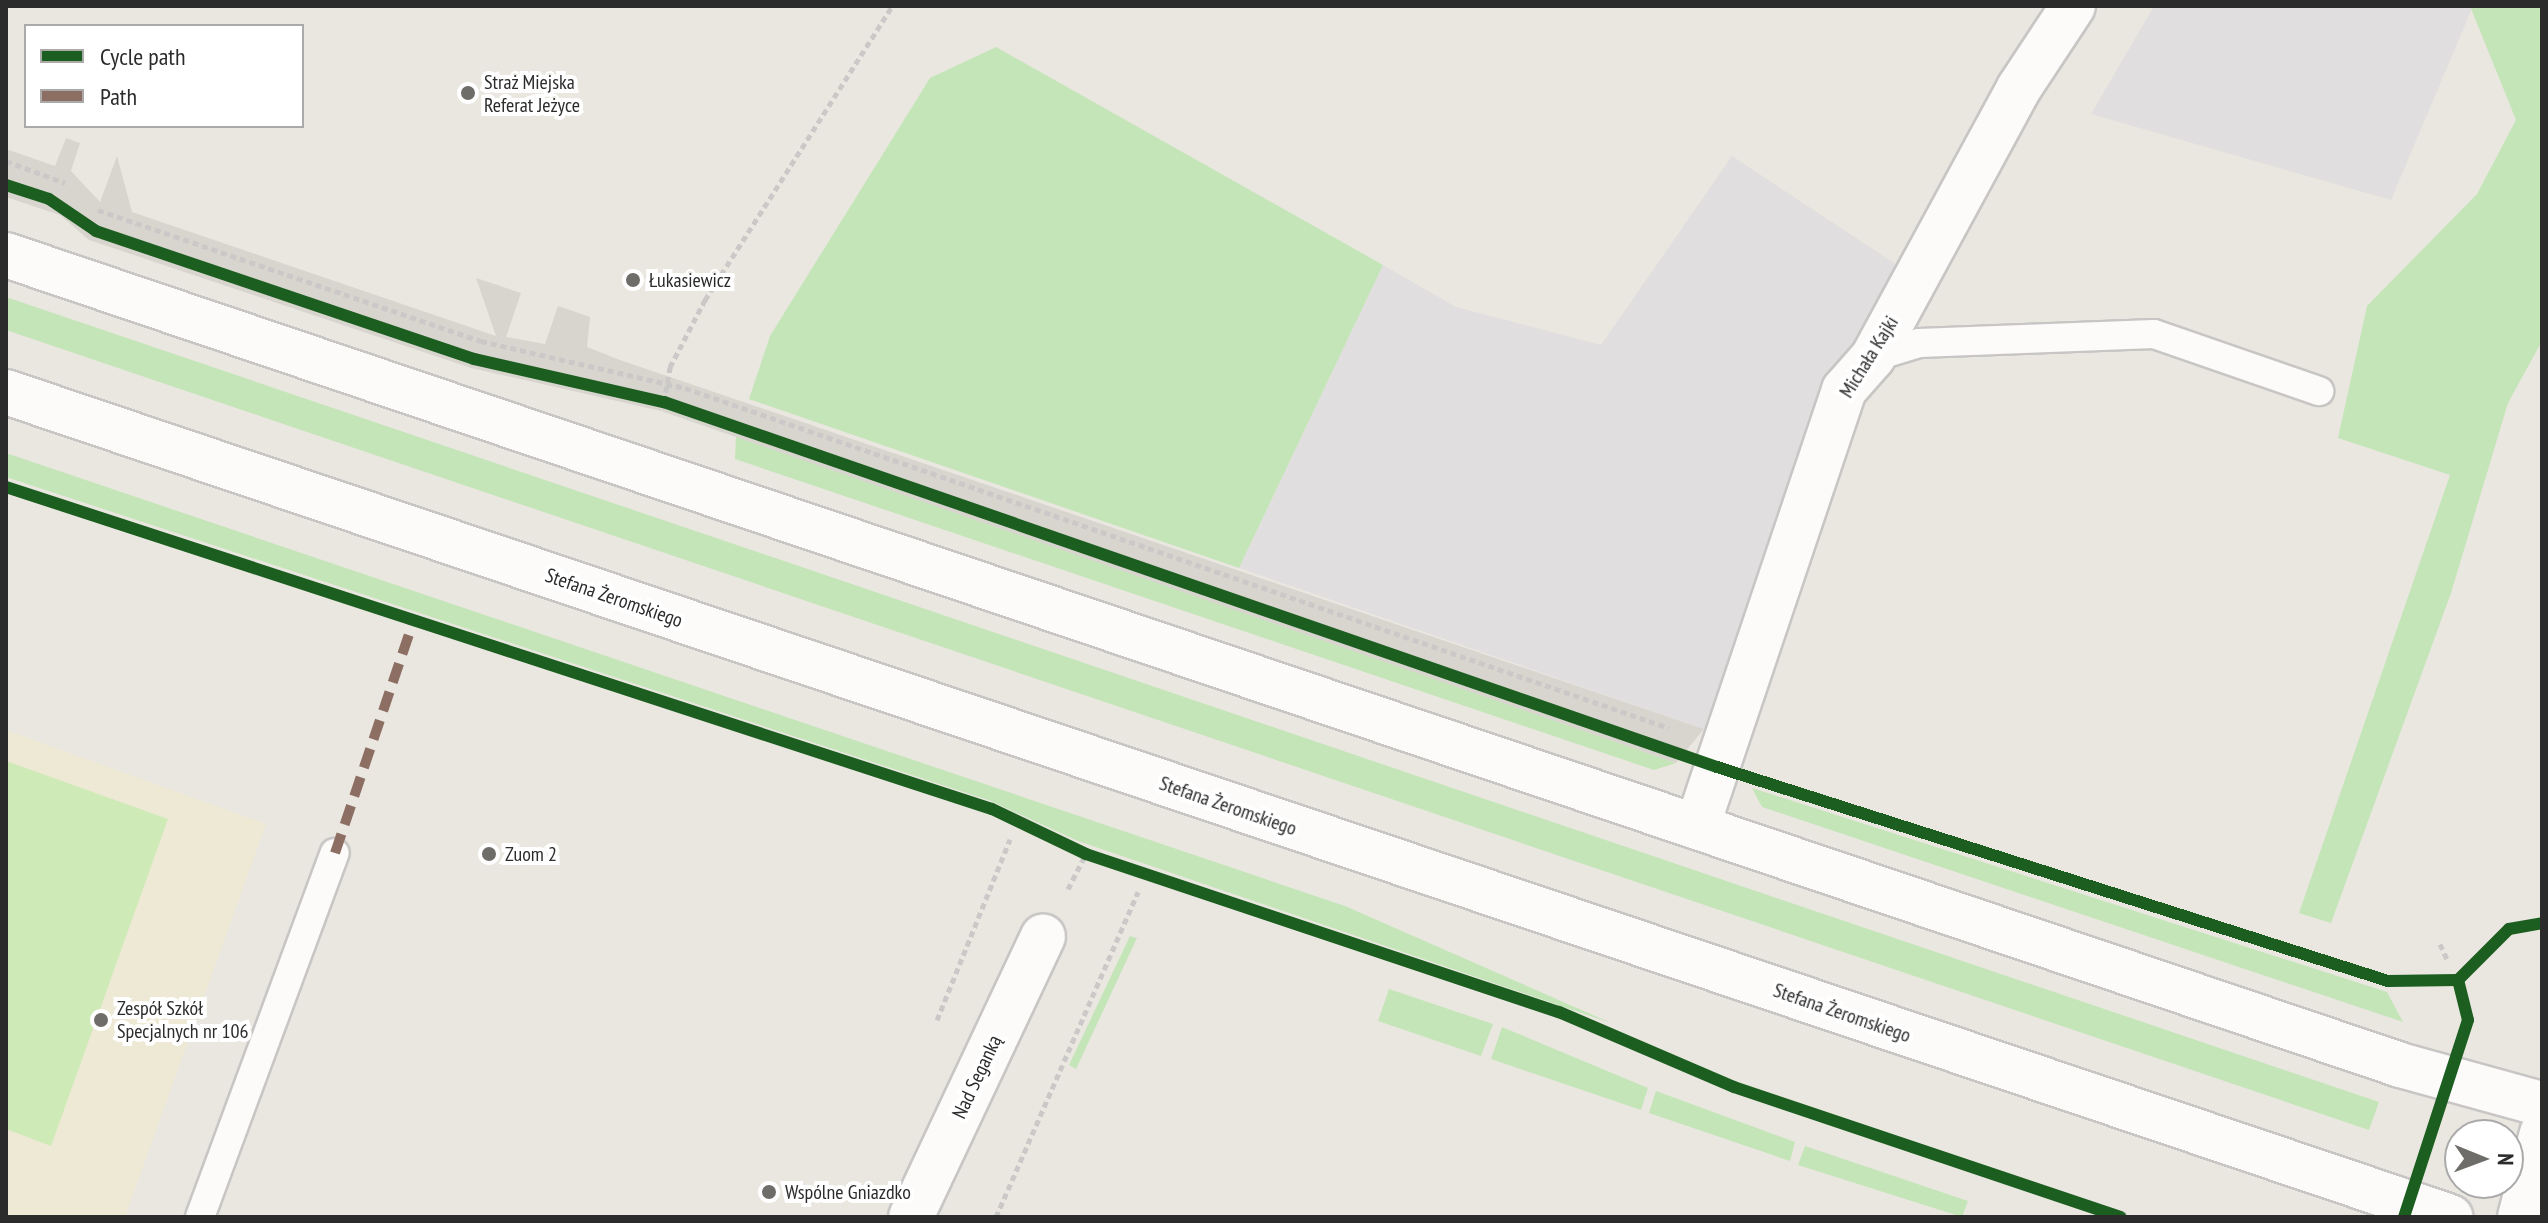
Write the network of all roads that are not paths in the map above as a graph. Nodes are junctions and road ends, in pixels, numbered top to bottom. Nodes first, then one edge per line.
1 (2073, 6) edge
2 (6, 255) edge
3 (1873, 357) junction
4 (2319, 391) dead end
5 (6, 392) edge
6 (1697, 827) junction
7 (335, 853) dead end
8 (1043, 936) dead end
9 (2542, 1104) edge
10 (2542, 1133) edge
11 (200, 1217) edge
12 (911, 1217) edge
13 (2451, 1217) edge
14 (2520, 1217) edge

1 - 3 main road, Michała Kajki
2 - 6 main road
3 - 4 lane
3 - 6 main road, Michała Kajki
5 - 13 main road, Stefana Żeromskiego
6 - 9 main road
7 - 11 lane
8 - 12 main road, Nad Seganką
10 - 14 main road

